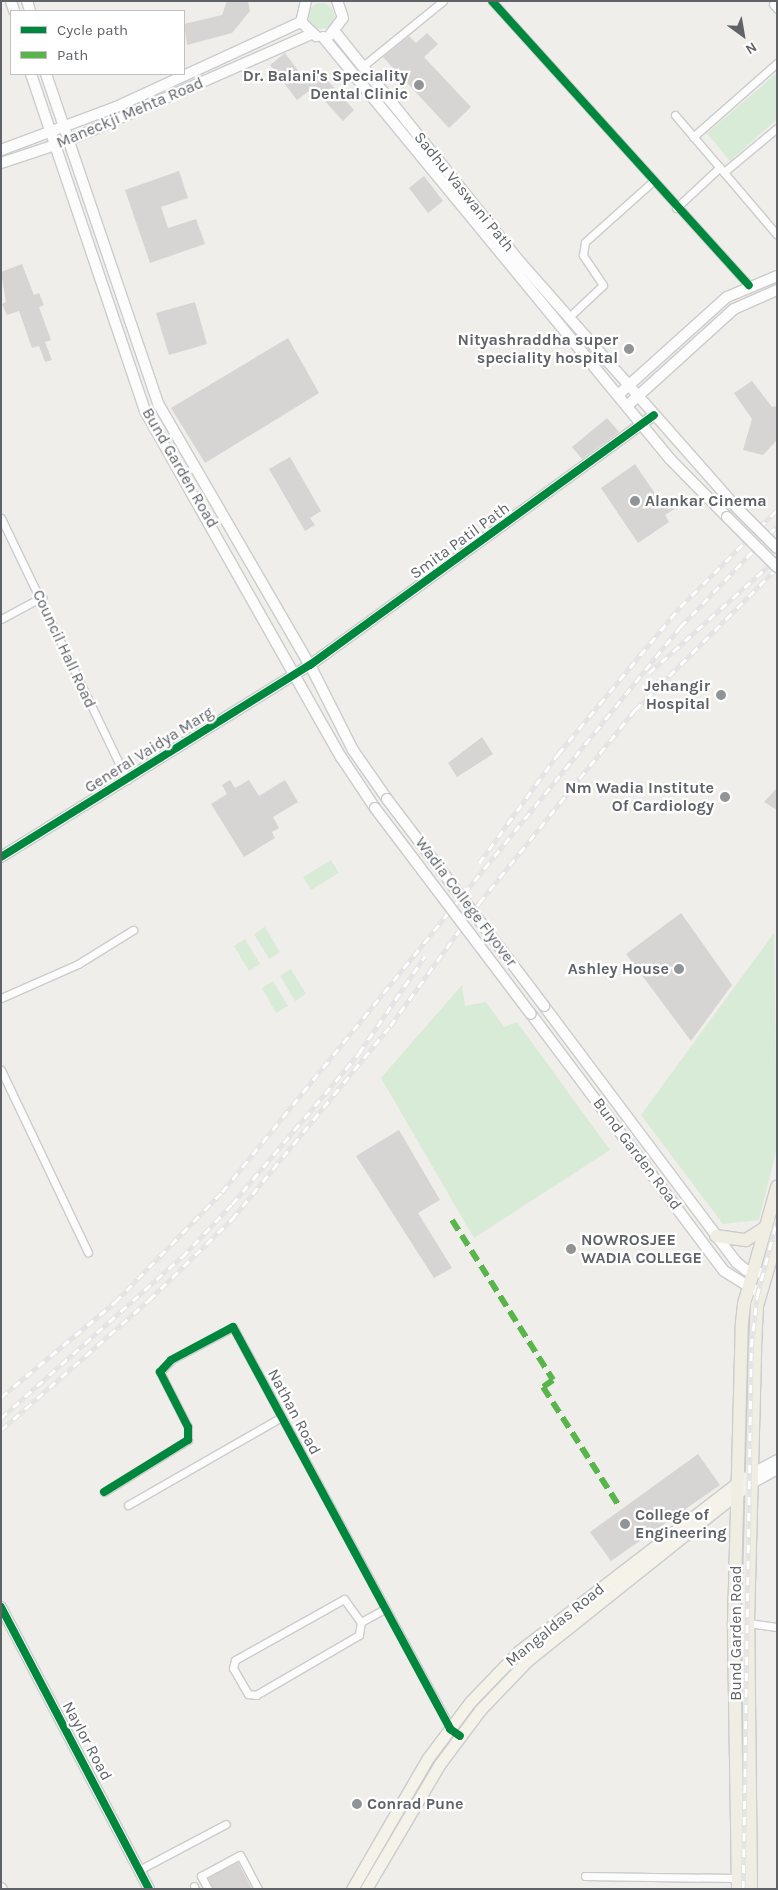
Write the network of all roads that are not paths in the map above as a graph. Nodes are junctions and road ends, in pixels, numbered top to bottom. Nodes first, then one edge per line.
1 (443, 1) edge
2 (492, 1) edge
3 (303, 3) edge
4 (342, 3) edge
5 (301, 22) junction
6 (335, 32) junction
7 (312, 34) junction
8 (324, 37) junction
9 (777, 63) edge
10 (362, 66) junction
11 (185, 74) edge
12 (31, 75) edge
13 (46, 75) edge
14 (182, 75) edge
15 (675, 115) dead end
16 (65, 127) junction
17 (777, 128) edge
18 (51, 132) junction
19 (693, 137) junction
20 (70, 140) junction
21 (56, 145) junction
22 (1, 150) edge
23 (1, 163) edge
24 (722, 170) junction
25 (652, 182) junction
26 (676, 208) junction
27 (777, 235) edge
28 (777, 276) edge
29 (748, 285) junction
30 (777, 290) edge
31 (568, 318) junction
32 (630, 384) junction
33 (618, 395) junction
34 (638, 395) junction
35 (627, 406) junction
36 (654, 414) junction
37 (642, 424) junction
38 (1, 518) edge
39 (777, 548) edge
40 (777, 567) edge
41 (42, 597) junction
42 (1, 618) edge
43 (310, 665) junction
44 (297, 673) junction
45 (127, 780) junction
46 (387, 799) joint
47 (376, 808) joint
48 (1, 857) edge
49 (134, 930) dead end
50 (1, 998) edge
51 (544, 1006) joint
52 (531, 1014) joint
53 (1, 1070) edge
54 (777, 1188) edge
55 (774, 1207) edge
56 (766, 1227) junction
57 (716, 1236) junction
58 (777, 1238) edge
59 (88, 1252) dead end
60 (753, 1272) junction
61 (766, 1274) junction
62 (748, 1288) junction
63 (761, 1292) junction
64 (280, 1418) junction
65 (777, 1460) edge
66 (777, 1469) edge
67 (747, 1481) junction
68 (104, 1492) dead end
69 (128, 1505) dead end
70 (1, 1607) edge
71 (384, 1609) junction
72 (361, 1622) junction
73 (748, 1623) junction
74 (777, 1627) edge
75 (450, 1729) junction
76 (460, 1736) junction
77 (226, 1824) dead end
78 (139, 1870) junction
79 (584, 1876) dead end
80 (738, 1883) edge
81 (149, 1889) edge
82 (208, 1889) edge
83 (258, 1889) edge
84 (352, 1889) edge
85 (366, 1889) edge
86 (752, 1889) edge

1 - 10 street
2 - 25 street
3 - 5 main road
4 - 6 main road
5 - 7 main road
5 - 11 main road, Maneckji Mehta Road
6 - 8 main road
6 - 10 main road, Sadhu Vaswani Path
7 - 8 main road
7 - 20 main road, Maneckji Mehta Road
8 - 33 main road
9 - 19 street
10 - 31 main road, Sadhu Vaswani Path
12 - 18 main road, Bund Garden Road
13 - 16 main road, Bund Garden Road
14 - 16 main road, Maneckji Mehta Road
15 - 19 street
16 - 18 main road, Maneckji Mehta Road
16 - 20 main road, Bund Garden Road
17 - 24 street
18 - 21 main road, Bund Garden Road
18 - 22 main road, Maneckji Mehta Road
19 - 24 street
20 - 21 main road, Maneckji Mehta Road
20 - 43 main road, Bund Garden Road
21 - 23 main road, Maneckji Mehta Road
21 - 44 main road, Bund Garden Road
24 - 26 street
24 - 27 street
25 - 26 street
25 - 31 street
26 - 29 street
28 - 29 main road
29 - 32 main road
30 - 34 main road
31 - 32 main road, Sadhu Vaswani Path
32 - 33 main road
32 - 34 main road, Sadhu Vaswani Path
33 - 35 main road
34 - 35 main road
34 - 36 main road, Sadhu Vaswani Path
35 - 37 main road
36 - 37 main road, Smita Patil Path
36 - 39 main road, Sadhu Vaswani Path, bridge
37 - 40 main road, bridge
37 - 43 main road, Smita Patil Path
38 - 41 street, Council Hall Road
41 - 42 street
41 - 45 street, Council Hall Road
43 - 44 main road, General Vaidya Marg
43 - 46 main road, Bund Garden Road
44 - 45 main road, General Vaidya Marg
44 - 47 main road, Bund Garden Road
45 - 48 main road, General Vaidya Marg
46 - 51 main road, Wadia College Flyover, bridge
47 - 52 main road, Wadia College Flyover, bridge
49 - 50 street
51 - 57 main road, Bund Garden Road
52 - 62 main road, Bund Garden Road
53 - 59 street
54 - 55 highway, Bund Garden Road
55 - 56 highway, Bund Garden Road
56 - 57 highway
56 - 60 highway, Bund Garden Road
57 - 60 main road, Bund Garden Road
58 - 61 highway, Bund Garden Road
60 - 61 main road, Bund Garden Road
60 - 62 highway, Bund Garden Road
61 - 63 highway, Bund Garden Road
62 - 63 main road, Bund Garden Road
62 - 67 highway, Bund Garden Road
63 - 67 highway, Bund Garden Road
64 - 68 street, Nathan Road
64 - 69 street
64 - 71 street, Nathan Road
65 - 67 main road, Mangaldas Road
66 - 67 main road, Mangaldas Road
67 - 73 highway, Bund Garden Road
67 - 75 main road, Mangaldas Road
67 - 76 main road, Mangaldas Road
67 - 80 highway, Bund Garden Road
70 - 78 main road, Naylor Road
71 - 72 street
71 - 75 street, Nathan Road
72 - 72 street
73 - 74 street
73 - 86 highway, Bund Garden Road
75 - 76 street, Nathan Road
75 - 84 main road, Mangaldas Road
76 - 85 main road, Mangaldas Road
77 - 78 street
78 - 81 main road, Naylor Road
79 - 80 street
82 - 83 street

